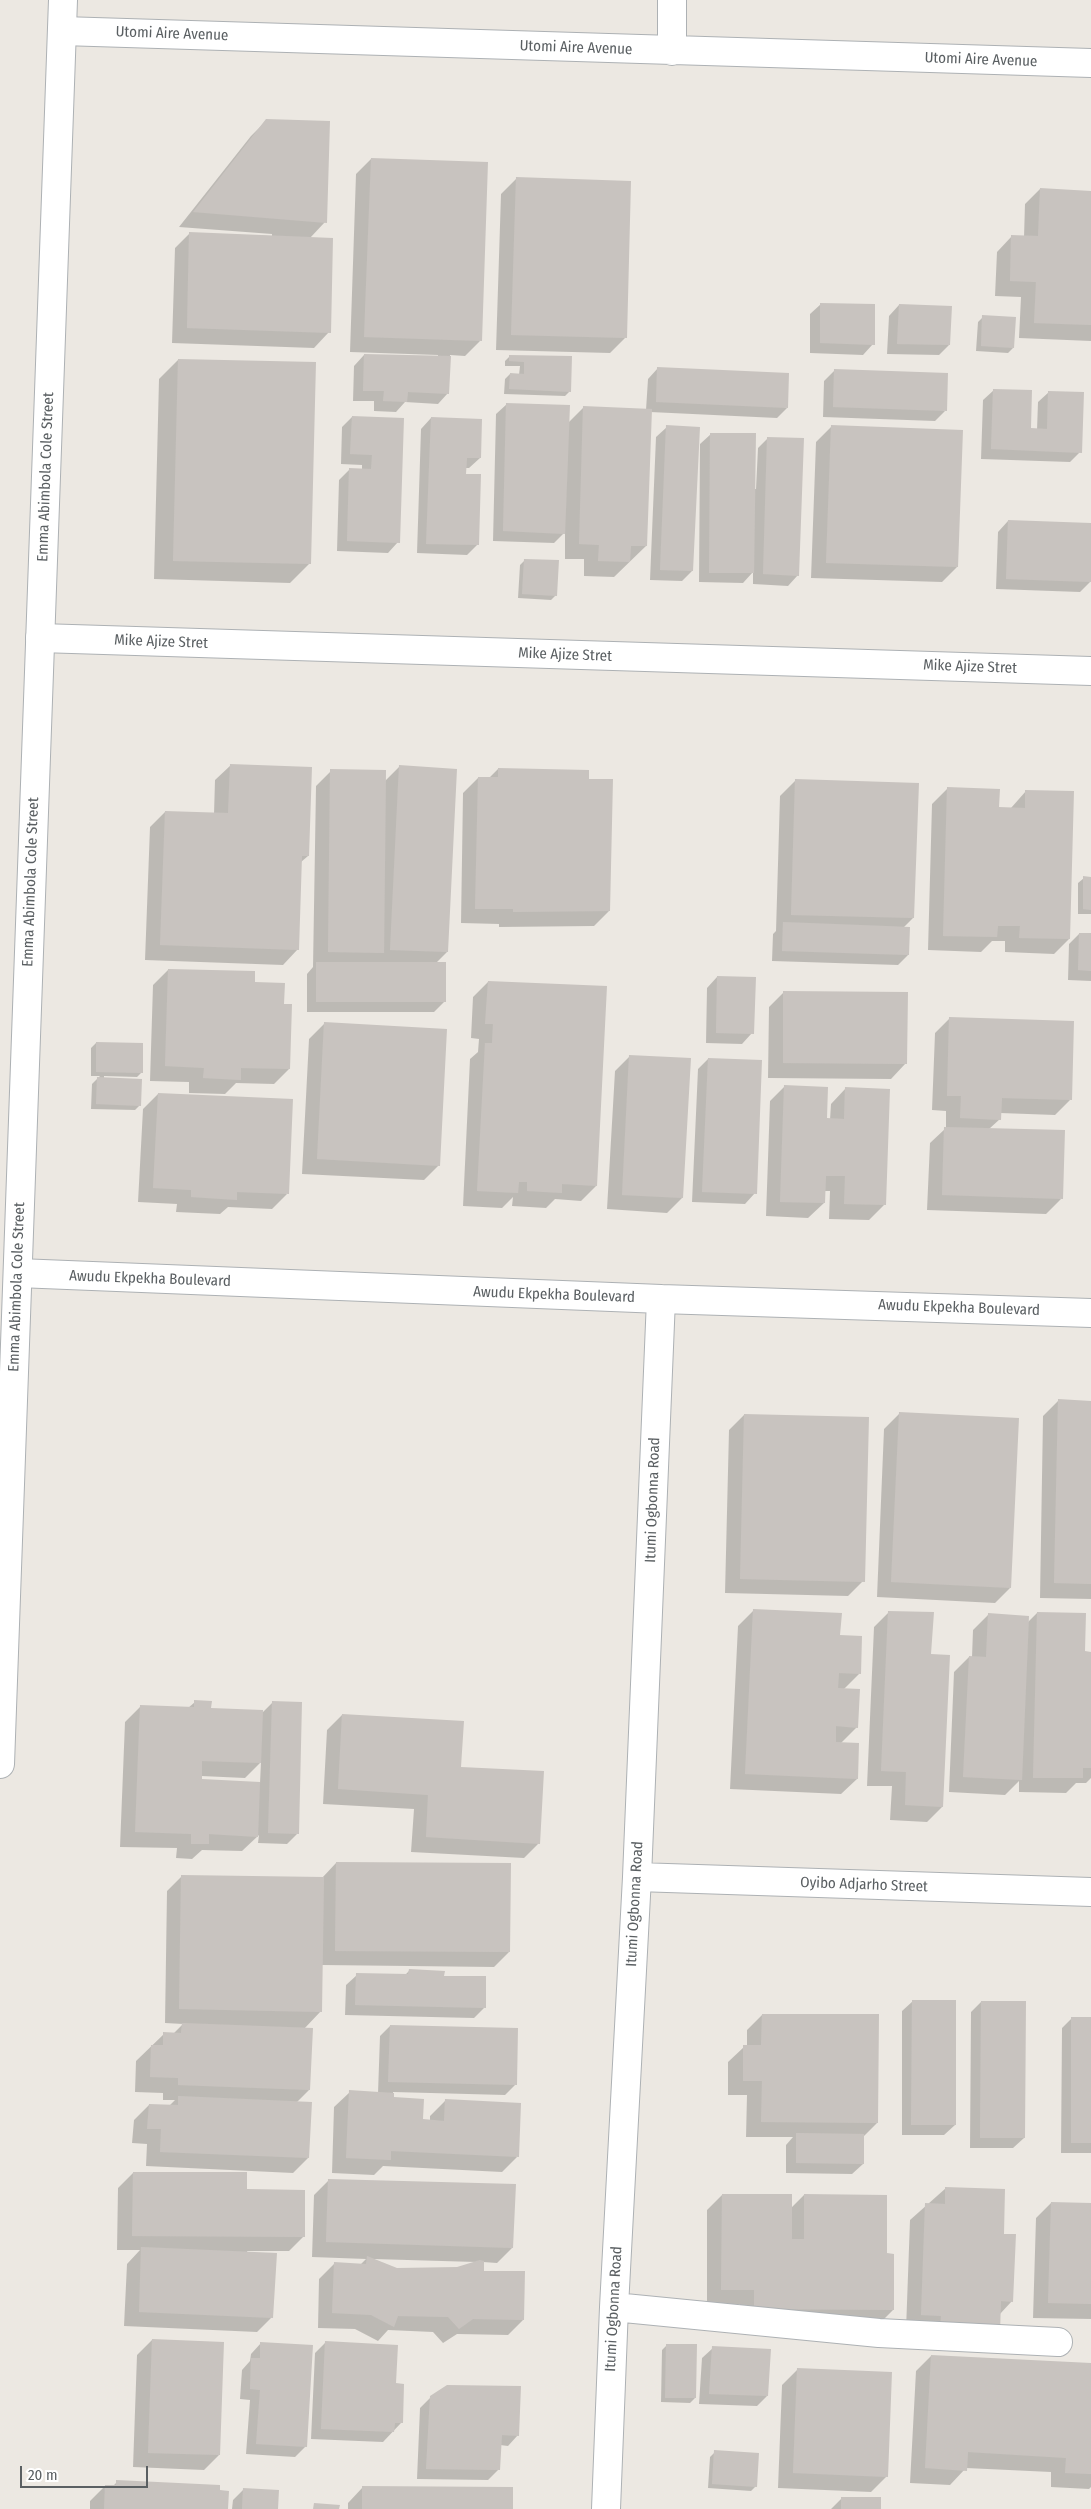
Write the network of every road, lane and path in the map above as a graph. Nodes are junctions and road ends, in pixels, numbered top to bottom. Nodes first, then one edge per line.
1 (63, 0) edge
2 (672, 0) edge
3 (62, 31) junction
4 (672, 51) junction
5 (1091, 63) edge
6 (40, 638) junction
7 (1091, 671) edge
8 (18, 1273) junction
9 (661, 1299) junction
10 (1091, 1312) edge
11 (0, 1764) edge
12 (637, 1877) junction
13 (1091, 1892) edge
14 (614, 2307) junction
15 (1058, 2342) dead end
16 (606, 2509) edge

1 - 3 street, Emma Abimbola Cole Street
2 - 4 street
3 - 4 street, Utomi Aire Avenue
3 - 6 street, Emma Abimbola Cole Street
4 - 5 street, Utomi Aire Avenue
6 - 7 street, Mike Ajize Stret
6 - 8 street, Emma Abimbola Cole Street
8 - 9 street, Awudu Ekpekha Boulevard
8 - 11 street, Emma Abimbola Cole Street
9 - 10 street, Awudu Ekpekha Boulevard
9 - 12 street, Itumi Ogbonna Road
12 - 13 street, Oyibo Adjarho Street
12 - 14 street, Itumi Ogbonna Road
14 - 15 street
14 - 16 street, Itumi Ogbonna Road

